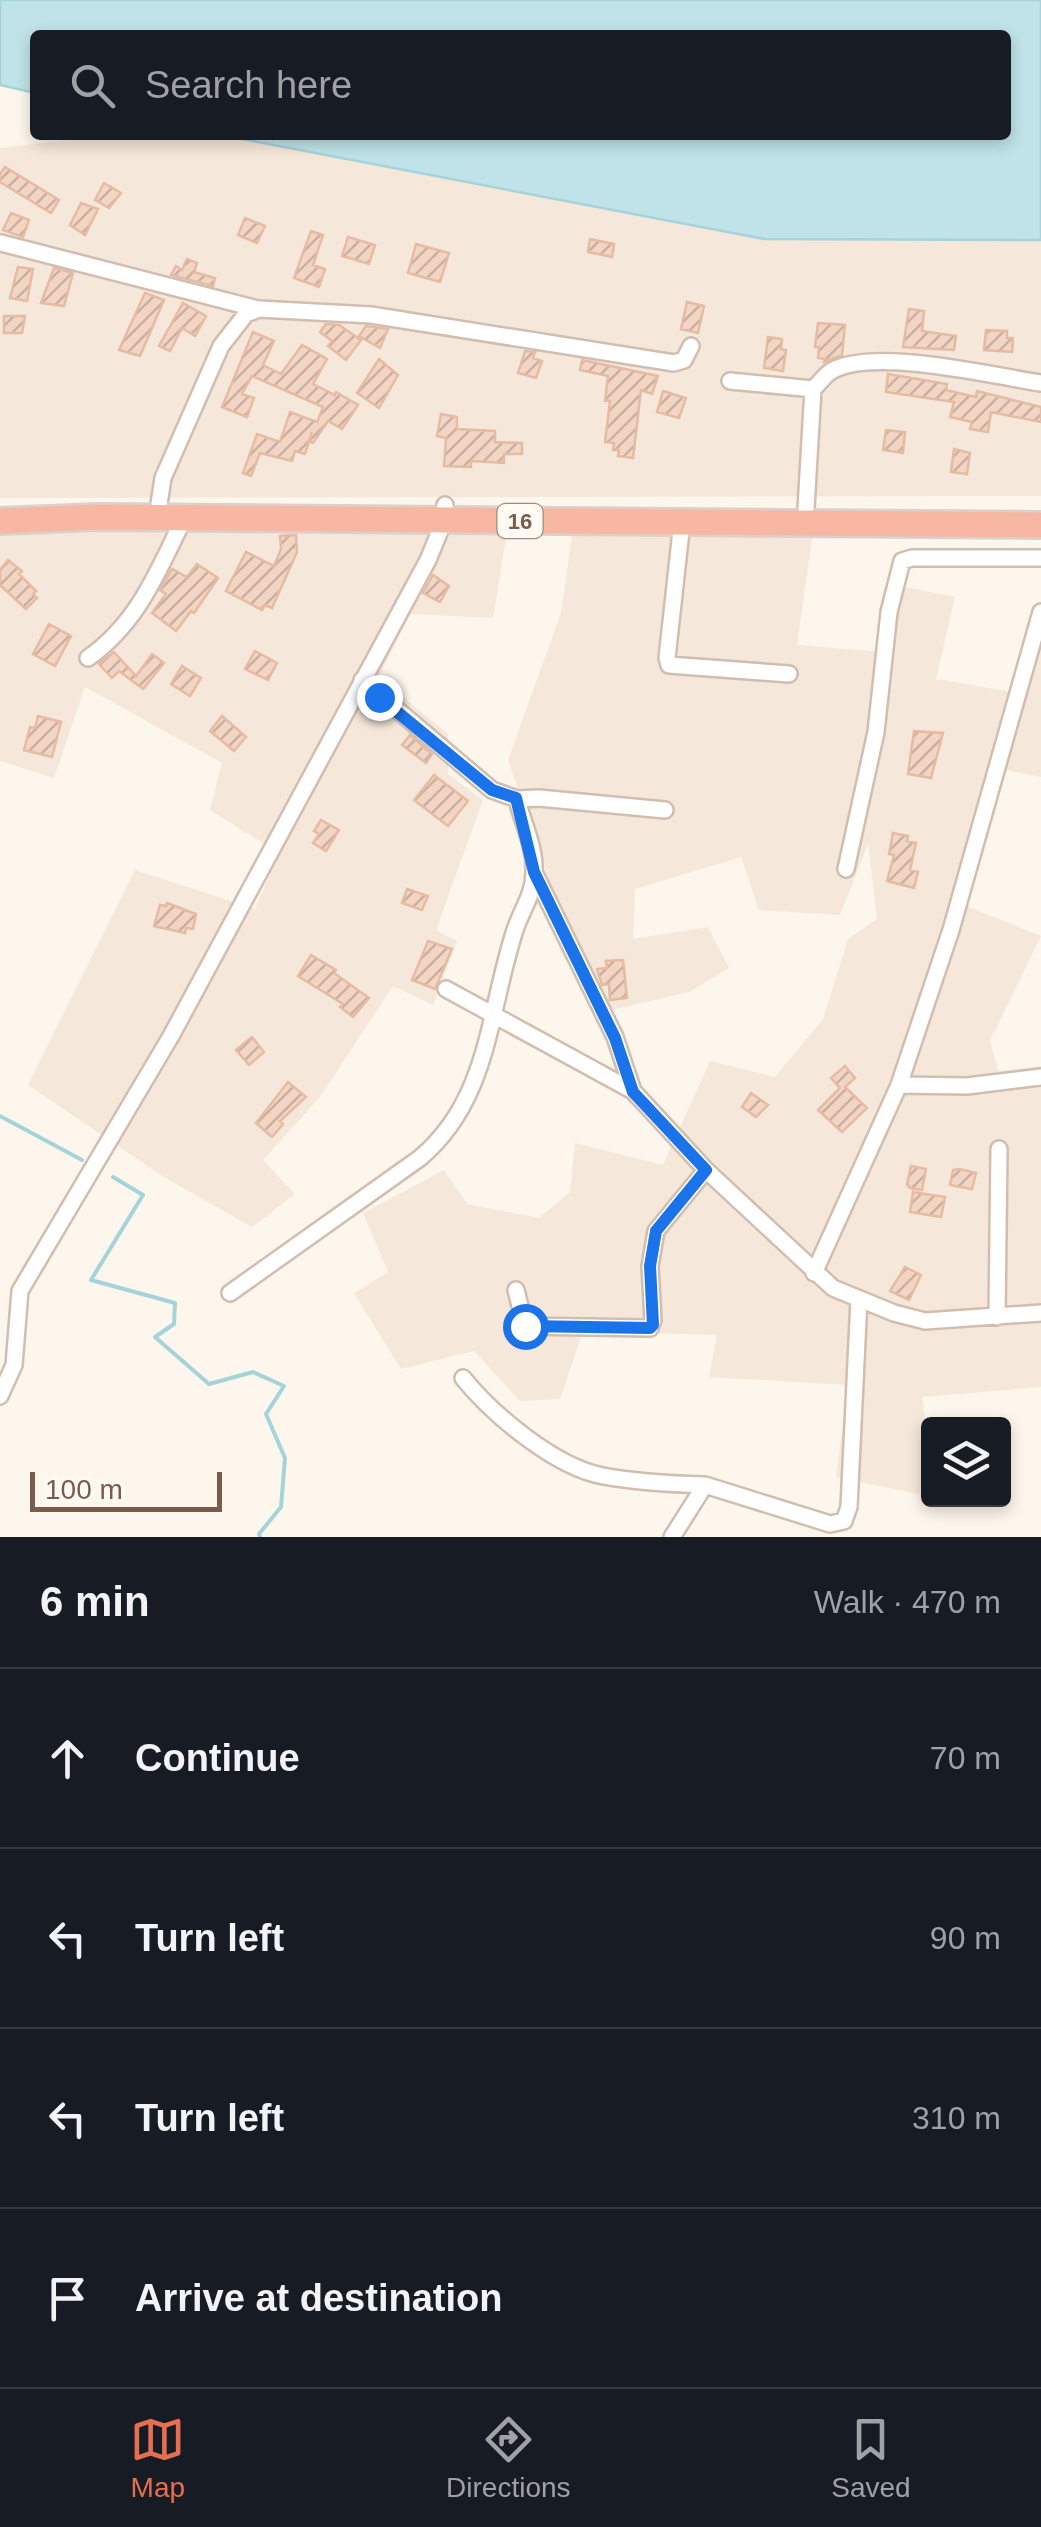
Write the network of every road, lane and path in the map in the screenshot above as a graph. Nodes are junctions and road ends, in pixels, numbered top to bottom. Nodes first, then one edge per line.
1 (0, 243) edge
2 (259, 310) junction
3 (690, 346) dead end
4 (730, 382) dead end
5 (1041, 383) edge
6 (814, 389) junction
7 (158, 504) junction
8 (0, 505) edge
9 (806, 508) junction
10 (1041, 509) edge
11 (444, 513) junction
12 (184, 518) junction
13 (0, 521) edge
14 (682, 522) junction
15 (1041, 525) edge
16 (1041, 558) edge
17 (1041, 612) edge
18 (88, 658) dead end
19 (789, 674) dead end
20 (362, 680) junction
21 (516, 798) junction
22 (664, 810) dead end
23 (846, 870) dead end
24 (534, 872) junction
25 (446, 990) dead end
26 (494, 1015) junction
27 (1041, 1077) edge
28 (899, 1085) junction
29 (633, 1092) junction
30 (999, 1149) dead end
31 (706, 1170) junction
32 (814, 1273) junction
33 (516, 1290) dead end
34 (230, 1293) dead end
35 (860, 1299) junction
36 (1041, 1313) edge
37 (997, 1317) junction
38 (463, 1378) dead end
39 (0, 1396) edge
40 (705, 1486) junction
41 (672, 1537) edge

1 - 2 street
2 - 3 street
2 - 7 street
4 - 6 street
5 - 6 street
6 - 9 street
7 - 8 highway, 16
7 - 11 highway, 16
9 - 10 highway, 16
9 - 11 highway, 16
11 - 12 highway, 16
11 - 14 highway, 16
11 - 20 street
12 - 13 highway, 16
12 - 18 street
14 - 15 highway, 16
14 - 19 street
16 - 23 street
17 - 28 street
20 - 21 street
20 - 39 street
21 - 22 street
21 - 24 street
24 - 26 street
24 - 29 street
25 - 26 street
26 - 29 street
26 - 34 street
27 - 28 street
28 - 32 street
29 - 31 street
30 - 37 street
31 - 32 street
31 - 33 street
32 - 35 street
35 - 37 street
35 - 40 street
36 - 37 street
38 - 40 street
40 - 41 street

